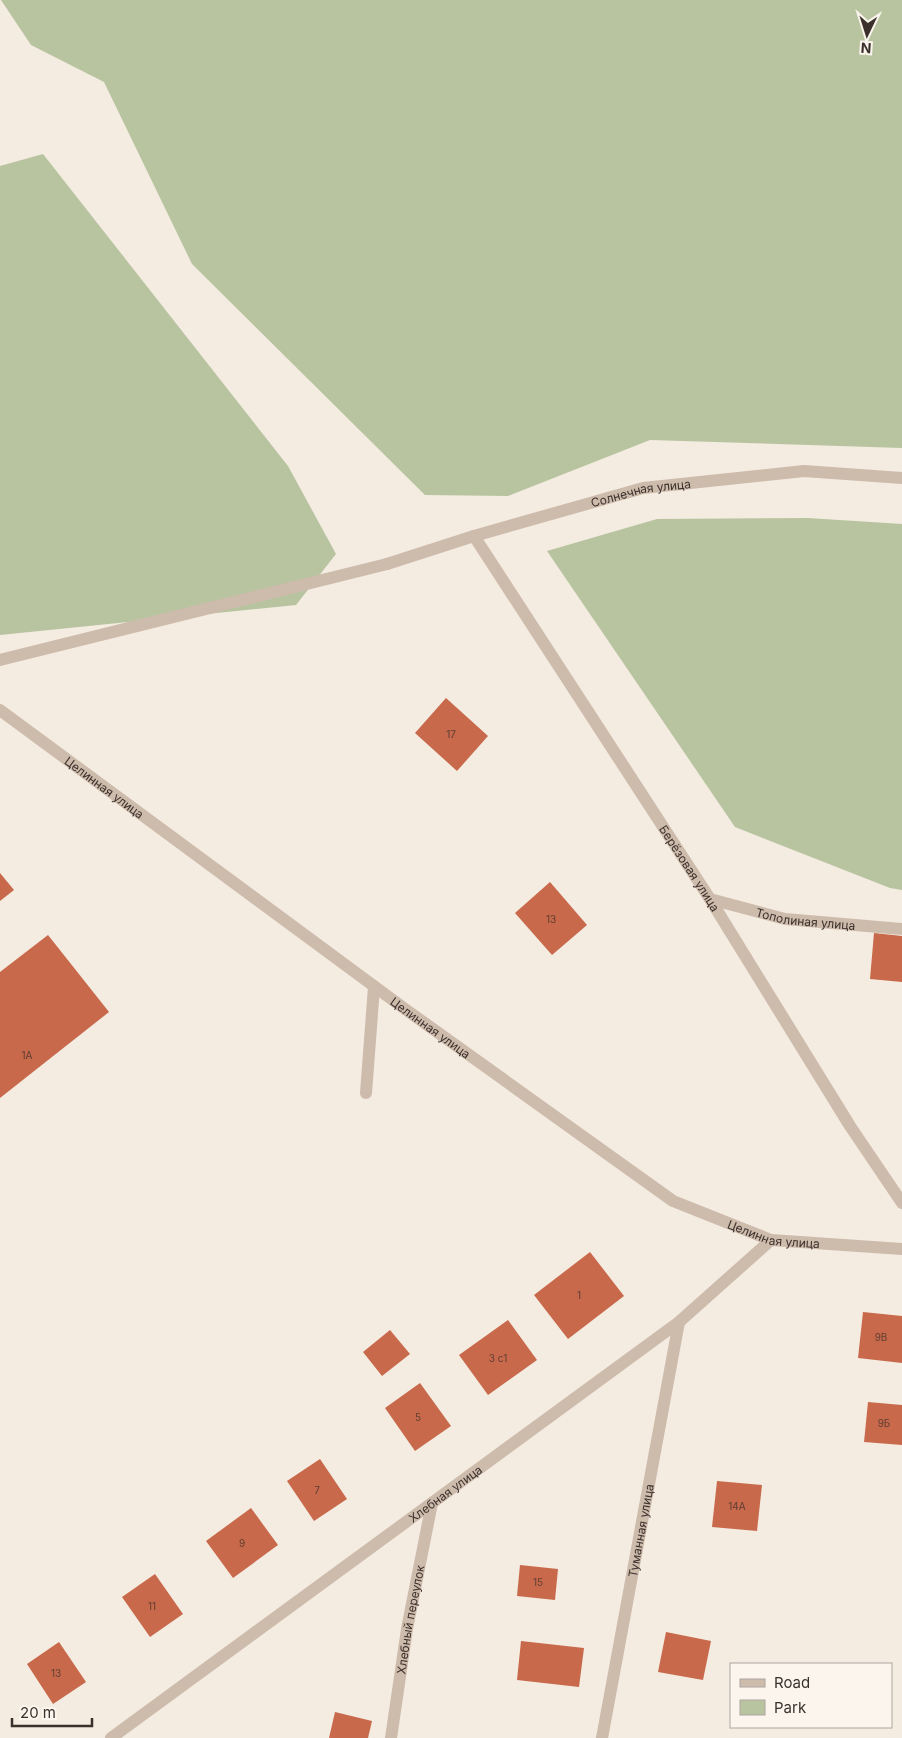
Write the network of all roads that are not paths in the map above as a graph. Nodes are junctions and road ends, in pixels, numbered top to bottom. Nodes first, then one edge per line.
1 (902, 478) edge
2 (474, 536) junction
3 (0, 660) edge
4 (0, 710) edge
5 (710, 899) junction
6 (902, 929) edge
7 (374, 986) junction
8 (366, 1093) dead end
9 (902, 1203) edge
10 (771, 1240) junction
11 (902, 1249) edge
12 (679, 1322) junction
13 (432, 1503) junction
14 (111, 1738) edge
15 (391, 1738) edge
16 (602, 1738) edge

1 - 2 street, Солнечная улица
2 - 3 street, Солнечная улица
2 - 5 street, Берёзовая улица
4 - 7 street, Целинная улица
5 - 6 street, Тополиная улица
5 - 9 street, Берёзовая улица
7 - 8 street
7 - 10 street, Целинная улица
10 - 11 street, Целинная улица
10 - 12 street, Хлебная улица
12 - 13 street, Хлебная улица
12 - 16 street, Туманная улица
13 - 14 street, Хлебная улица
13 - 15 street, Хлебный переулок

